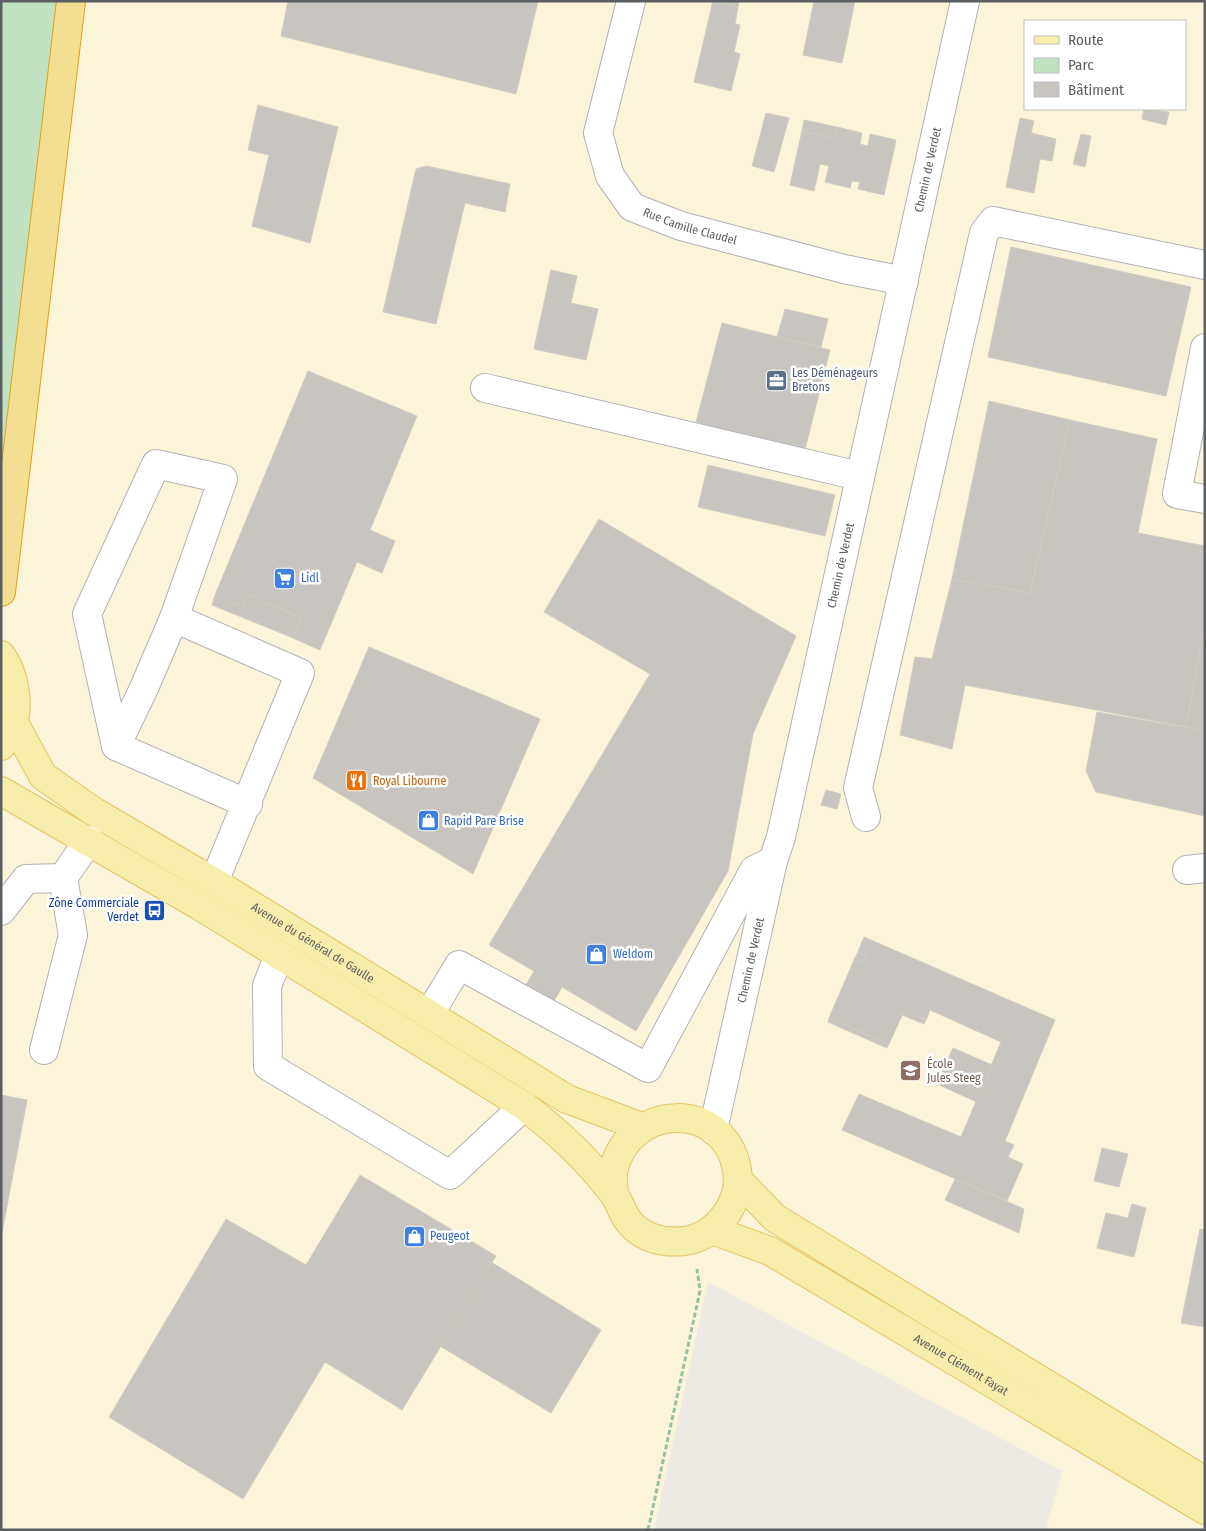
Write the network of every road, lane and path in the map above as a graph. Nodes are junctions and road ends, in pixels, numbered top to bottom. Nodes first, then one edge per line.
1 (71, 1) edge
2 (631, 1) edge
3 (965, 1) edge
4 (1205, 265) edge
5 (904, 281) junction
6 (1205, 348) edge
7 (485, 388) dead end
8 (1199, 407) edge
9 (859, 476) junction
10 (1205, 499) edge
11 (1, 592) edge
12 (174, 618) junction
13 (1, 655) edge
14 (14, 721) junction
15 (1, 746) edge
16 (116, 746) junction
17 (1, 791) edge
18 (248, 804) junction
19 (866, 817) dead end
20 (89, 840) junction
21 (773, 861) junction
22 (63, 878) junction
23 (214, 882) junction
24 (1, 911) edge
25 (279, 955) junction
26 (430, 1014) junction
27 (44, 1050) dead end
28 (524, 1106) junction
29 (642, 1127) junction
30 (713, 1130) junction
31 (738, 1180) junction
32 (614, 1194) junction
33 (703, 1235) junction
34 (1205, 1481) edge
35 (1205, 1510) edge
36 (648, 1530) edge

1 - 11 highway
2 - 5 street, Rue Camille Claudel
3 - 5 street, Chemin de Verdet
4 - 19 street
5 - 9 street, Chemin de Verdet
6 - 8 street
7 - 9 street
8 - 10 street
9 - 21 street, Chemin de Verdet
12 - 16 street
12 - 16 street
12 - 18 street
13 - 14 main road
14 - 15 main road
14 - 23 main road, Avenue du Général de Gaulle
16 - 18 street
17 - 20 main road
18 - 23 street
20 - 22 street
20 - 25 main road
21 - 26 street
21 - 30 street, Chemin de Verdet
22 - 24 street
22 - 27 street
23 - 26 main road, Avenue du Général de Gaulle
25 - 28 main road
25 - 28 street
26 - 29 main road, Avenue du Général de Gaulle
28 - 32 main road
29 - 30 main road
29 - 32 main road
30 - 31 main road
31 - 33 main road
31 - 34 main road
32 - 33 main road
33 - 35 main road, Avenue Clément Fayat
33 - 36 path

